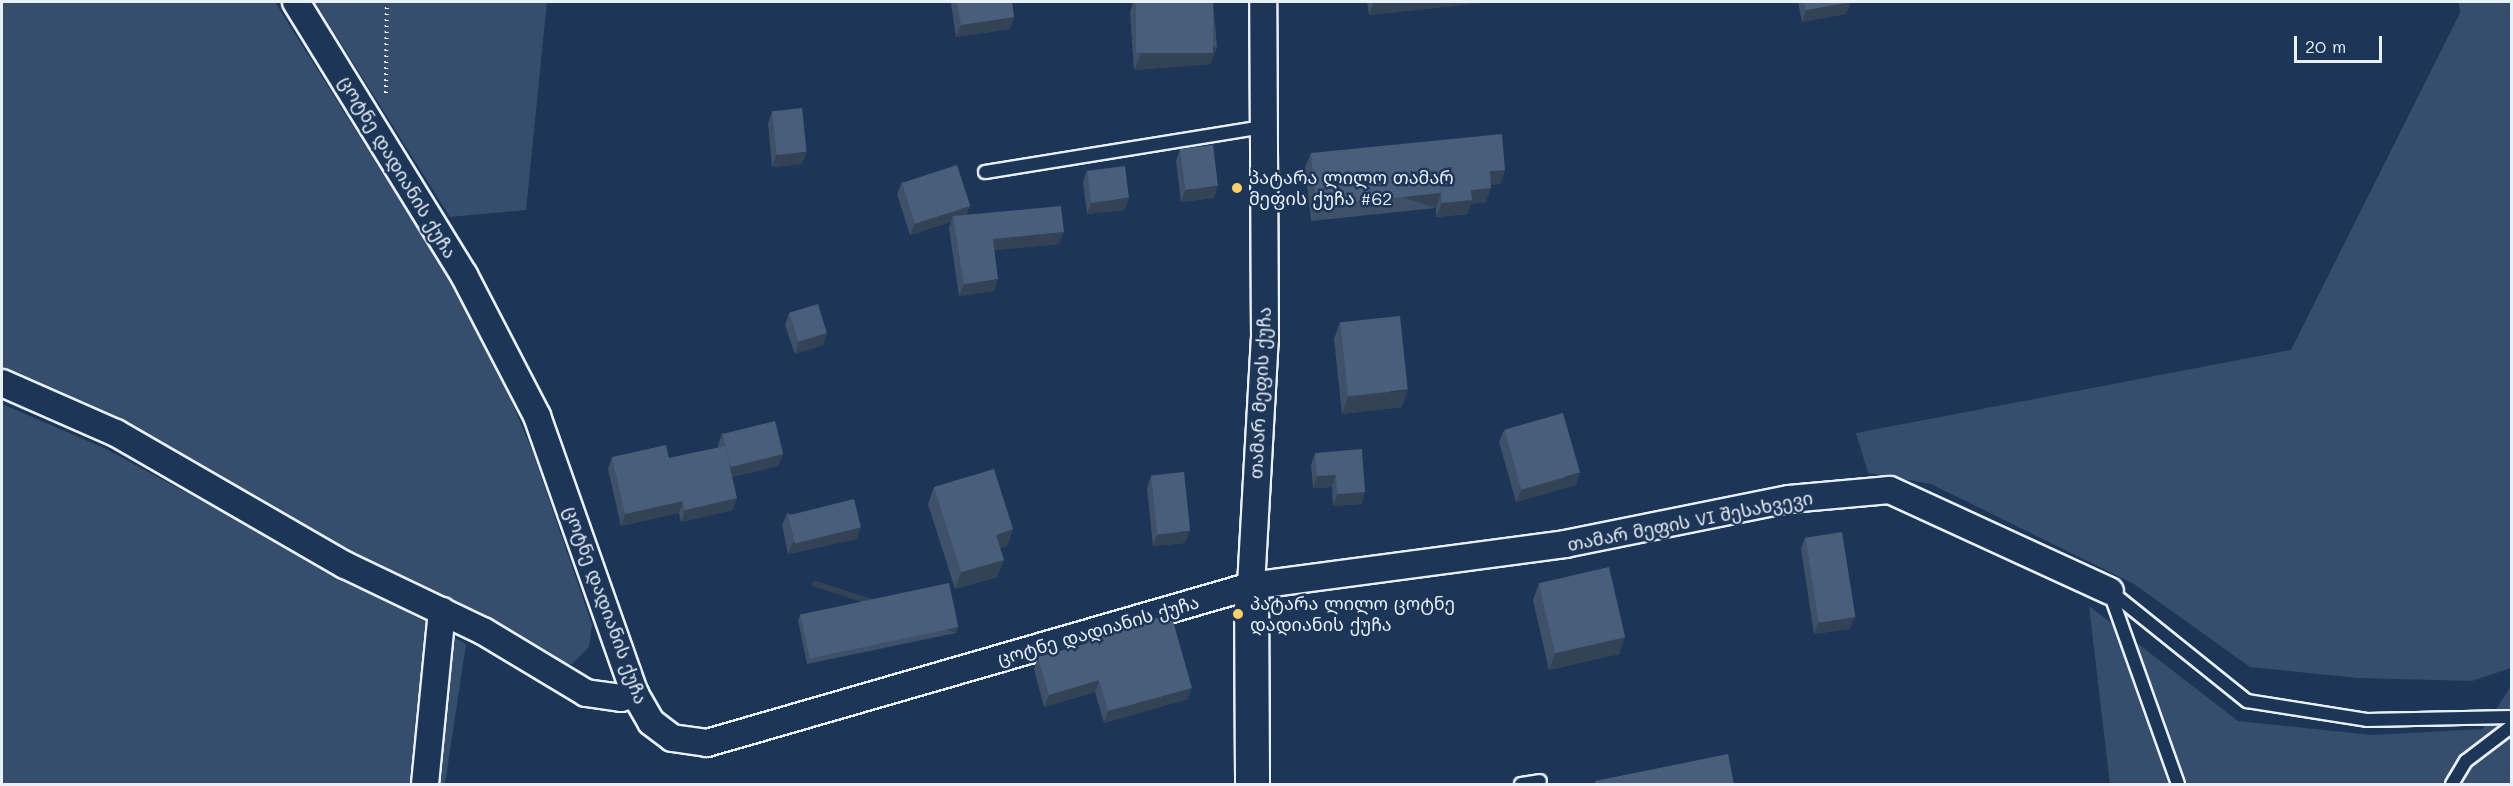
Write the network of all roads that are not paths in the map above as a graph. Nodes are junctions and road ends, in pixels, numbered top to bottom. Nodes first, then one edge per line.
1 (296, 2) edge
2 (1263, 2) edge
3 (1263, 127) junction
4 (986, 172) dead end
5 (2, 383) edge
6 (1251, 586) junction
7 (2110, 591) junction
8 (442, 611) junction
9 (635, 694) junction
10 (2511, 717) edge
11 (2511, 726) edge
12 (1540, 781) dead end
13 (425, 784) edge
14 (1252, 784) edge
15 (1521, 784) edge
16 (2178, 784) edge
17 (2452, 784) edge

1 - 9 street, ცოტნე დადიანის ქუჩა
2 - 3 street, თამარ მეფის ქუჩა
3 - 4 lane
3 - 6 street, თამარ მეფის ქუჩა
5 - 8 street
6 - 7 street, თამარ მეფის VI შესახვევი
6 - 9 street, ცოტნე დადიანის ქუჩა
6 - 14 street, თამარ მეფის ქუჩა
7 - 10 lane
7 - 16 lane
8 - 9 street
8 - 13 street
11 - 17 lane
12 - 15 lane

